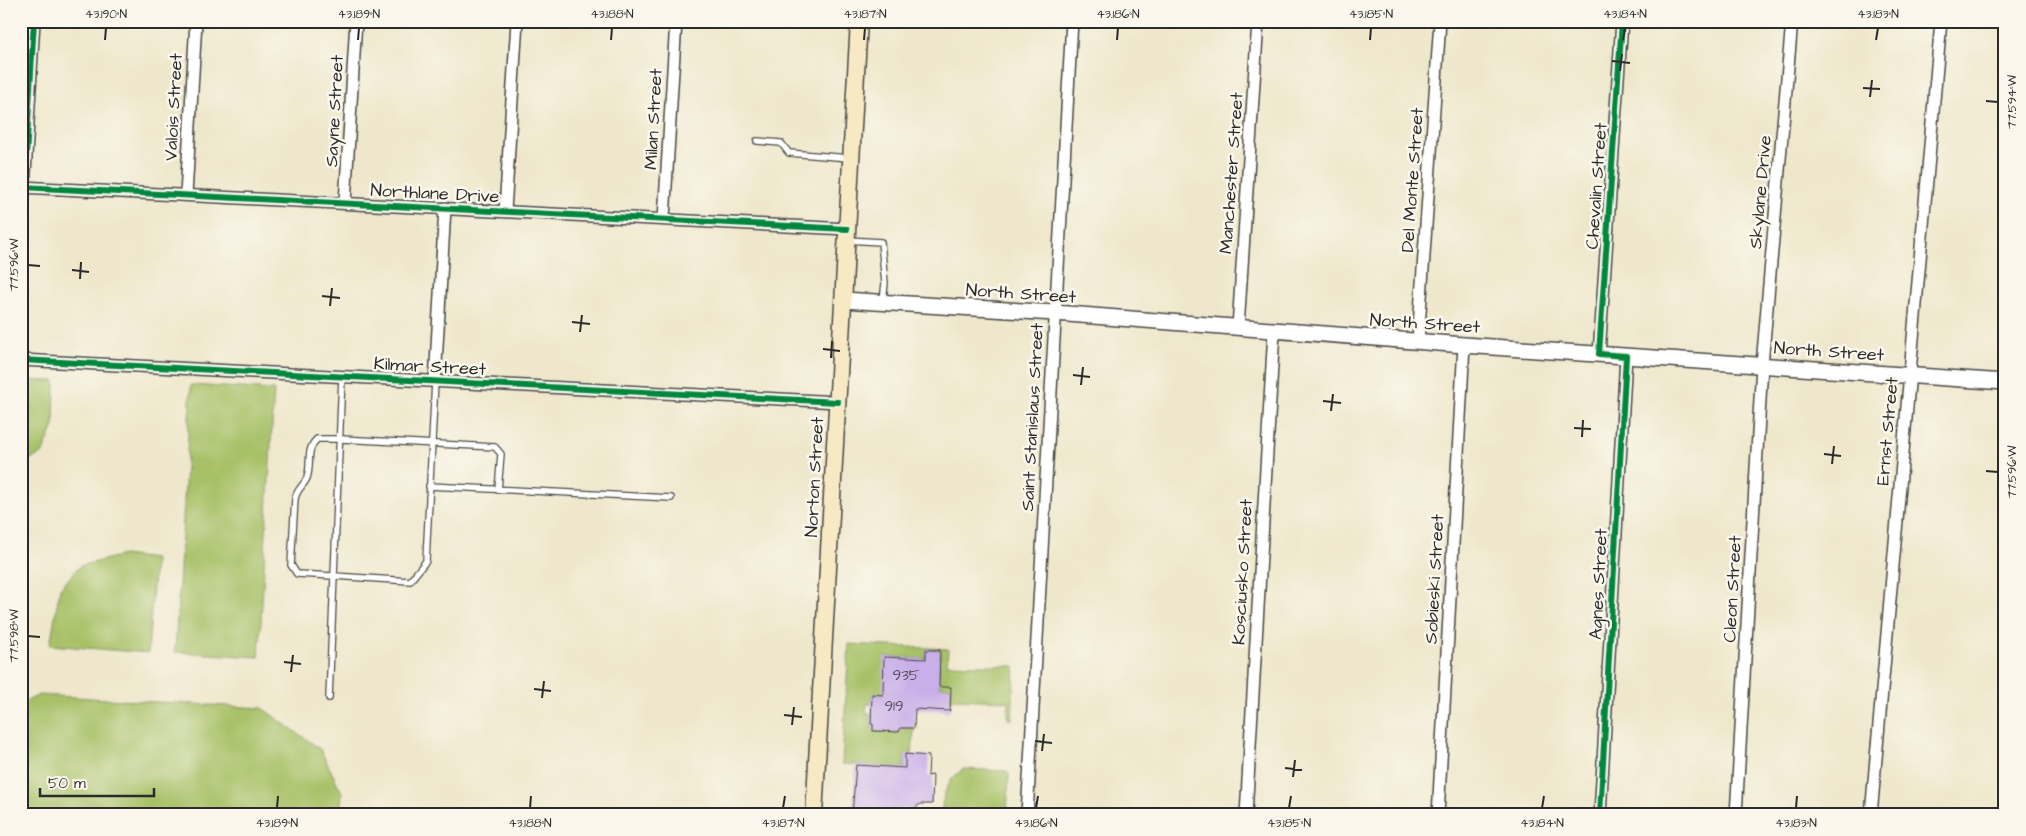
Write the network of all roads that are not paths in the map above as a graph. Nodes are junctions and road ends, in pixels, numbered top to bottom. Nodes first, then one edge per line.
1 (34, 21) edge
2 (196, 21) edge
3 (356, 21) edge
4 (517, 21) edge
5 (676, 21) edge
6 (859, 21) edge
7 (1072, 21) edge
8 (1258, 21) edge
9 (1440, 21) edge
10 (1622, 21) edge
11 (1792, 21) edge
12 (1941, 21) edge
13 (757, 142) dead end
14 (851, 158) junction
15 (23, 187) edge
16 (186, 195) junction
17 (346, 203) junction
18 (445, 208) junction
19 (505, 211) junction
20 (664, 220) junction
21 (847, 234) junction
22 (21, 240) edge
23 (844, 300) junction
24 (883, 303) junction
25 (1055, 314) junction
26 (1238, 328) junction
27 (1274, 331) junction
28 (1418, 342) junction
29 (1464, 345) junction
30 (1599, 354) junction
31 (1626, 356) junction
32 (21, 360) edge
33 (1762, 365) junction
34 (1910, 375) junction
35 (342, 376) junction
36 (435, 381) junction
37 (2005, 382) edge
38 (838, 402) junction
39 (341, 439) junction
40 (432, 444) junction
41 (429, 486) junction
42 (498, 490) junction
43 (671, 498) dead end
44 (334, 576) junction
45 (329, 698) dead end
46 (814, 815) edge
47 (1028, 815) edge
48 (1246, 815) edge
49 (1438, 815) edge
50 (1600, 815) edge
51 (1736, 815) edge
52 (1871, 815) edge

1 - 15 street
2 - 16 street, Valois Street
3 - 17 street, Sayne Street
4 - 19 street
5 - 20 street, Milan Street
6 - 14 main road, Norton Street
7 - 25 street, Saint Stanislaus Street
8 - 26 street, Manchester Street
9 - 28 street, Del Monte Street
10 - 30 street, Chevalin Street
11 - 33 street, Skylane Drive
12 - 34 street, Ernst Street
13 - 14 lane
14 - 21 main road, Norton Street
15 - 16 street, Northlane Drive
15 - 22 street
16 - 17 street, Northlane Drive
17 - 18 street, Northlane Drive
18 - 19 street, Northlane Drive
18 - 36 street
19 - 20 street, Northlane Drive
20 - 21 street, Northlane Drive
21 - 23 main road, Norton Street
21 - 24 lane
23 - 24 street, North Street
23 - 38 main road, Norton Street
24 - 25 street, North Street
25 - 26 street, North Street
25 - 47 street, Saint Stanislaus Street
26 - 27 street, North Street
27 - 28 street, North Street
27 - 48 street, Kosciusko Street
28 - 29 street, North Street
29 - 30 street, North Street
29 - 49 street, Sobieski Street
30 - 31 street, North Street
31 - 33 street, North Street
31 - 50 street, Agnes Street
32 - 35 street, Kilmar Street
33 - 34 street, North Street
33 - 51 street, Cleon Street
34 - 37 street, North Street
34 - 52 street, Ernst Street
35 - 36 street, Kilmar Street
35 - 39 lane
36 - 38 street, Kilmar Street
36 - 40 lane
38 - 46 main road, Norton Street
39 - 40 lane
39 - 44 lane
39 - 44 lane
40 - 41 lane
40 - 42 lane
41 - 42 lane
41 - 44 lane
42 - 43 lane
44 - 45 lane

